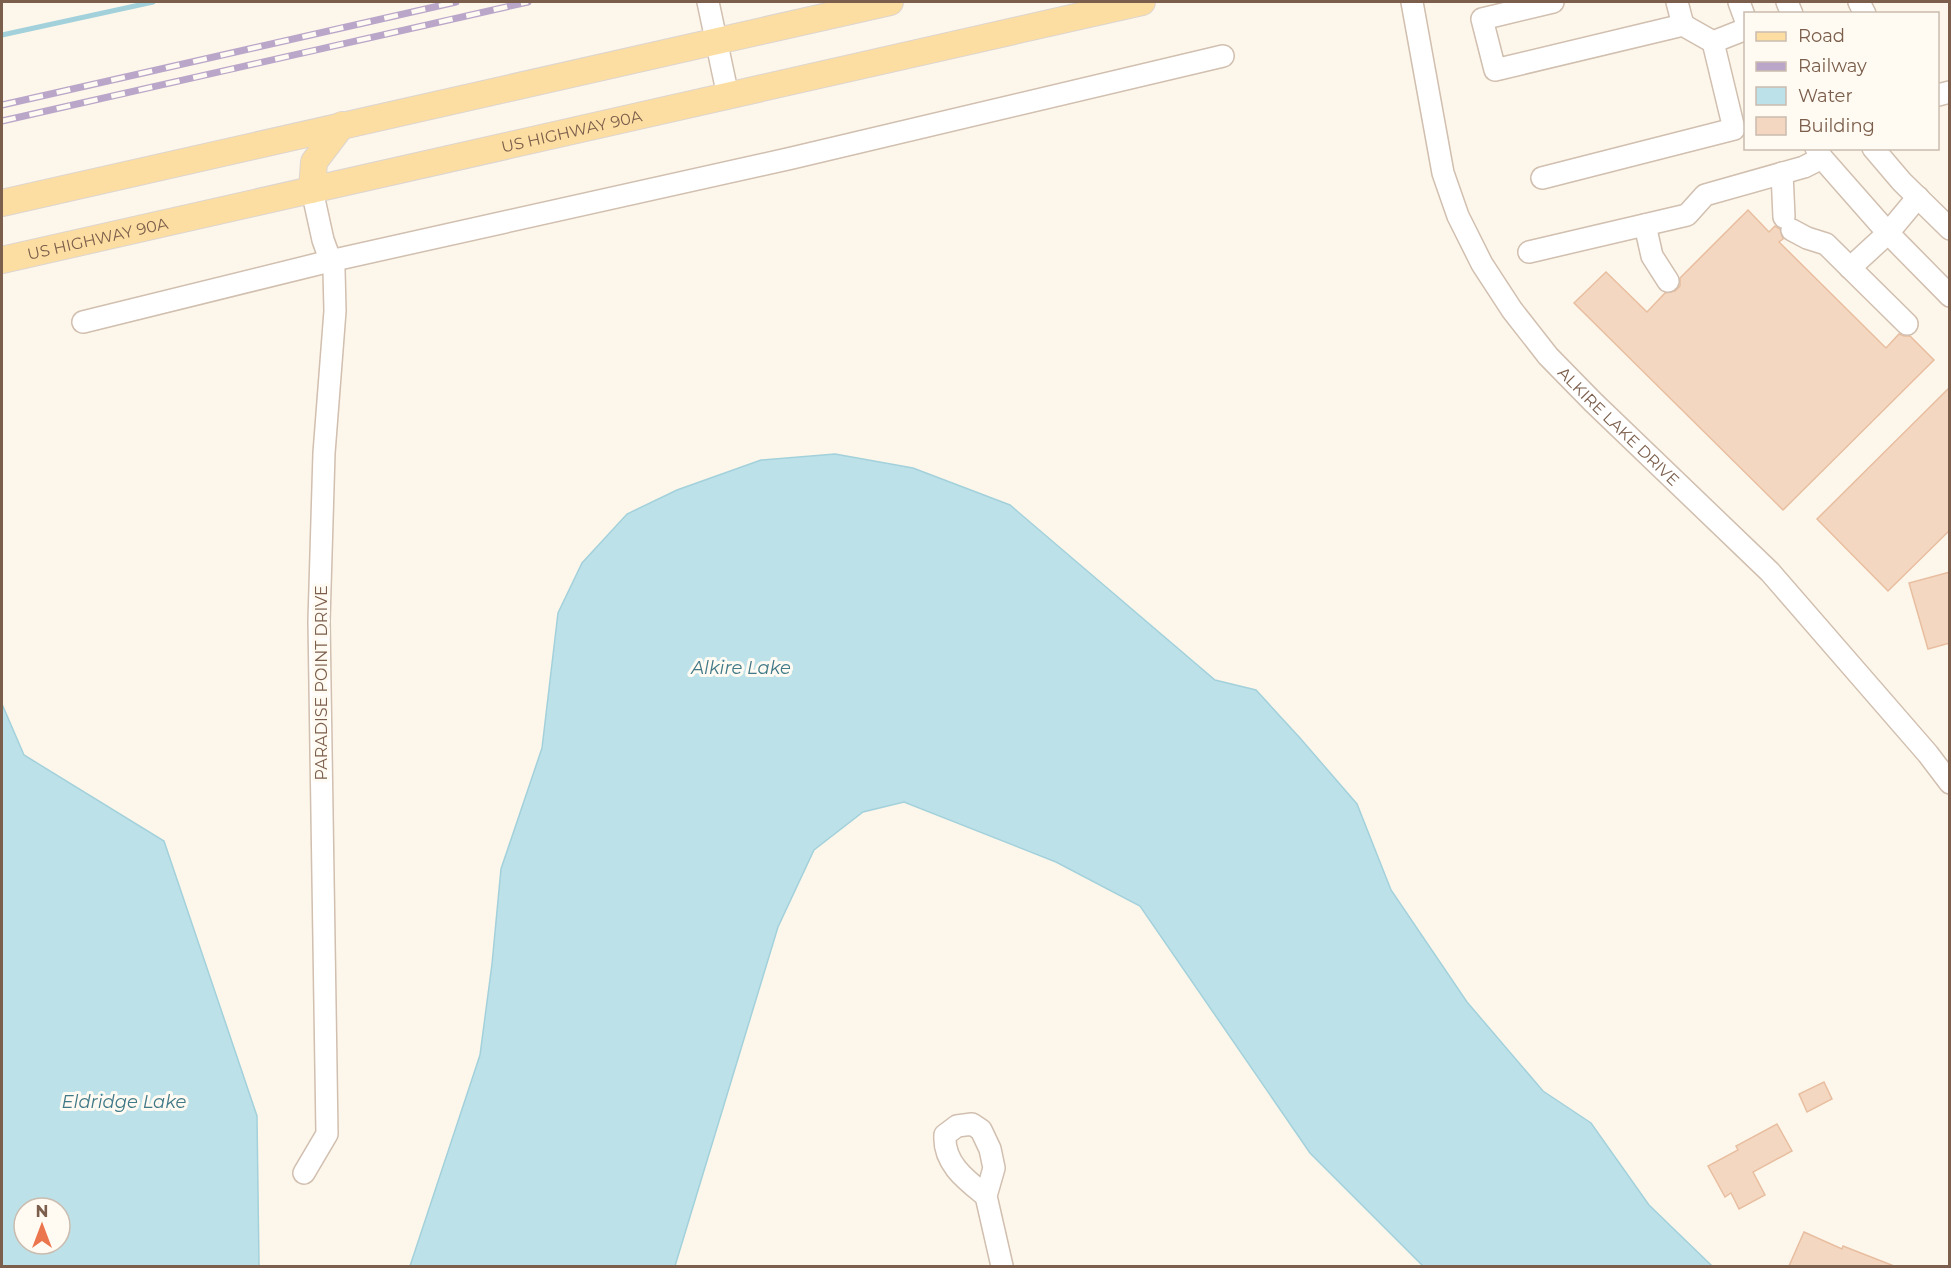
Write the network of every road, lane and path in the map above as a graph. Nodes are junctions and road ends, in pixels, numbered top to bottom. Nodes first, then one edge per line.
1 (708, 2) edge
2 (890, 2) edge
3 (1142, 2) edge
4 (1412, 2) edge
5 (1553, 2) edge
6 (1677, 2) edge
7 (1683, 25) junction
8 (1744, 29) edge
9 (717, 41) junction
10 (1713, 42) junction
11 (1223, 56) dead end
12 (728, 96) junction
13 (342, 125) junction
14 (1875, 150) edge
15 (1819, 153) edge
16 (1782, 173) junction
17 (1542, 178) dead end
18 (312, 190) junction
19 (1918, 197) junction
20 (2, 203) edge
21 (1645, 225) junction
22 (1950, 229) edge
23 (1888, 233) junction
24 (1529, 252) dead end
25 (2, 260) edge
26 (330, 261) junction
27 (1850, 268) junction
28 (1668, 281) dead end
29 (1950, 296) edge
30 (83, 322) dead end
31 (1907, 324) dead end
32 (1950, 783) edge
33 (304, 1173) dead end
34 (986, 1196) dead end
35 (1002, 1266) edge

1 - 9 street
2 - 9 main road
3 - 12 main road, US HIGHWAY 90A
4 - 32 street, ALKIRE LAKE DRIVE
5 - 7 street
6 - 7 street
7 - 10 street
8 - 10 street
9 - 12 street
9 - 13 main road
10 - 17 street
11 - 26 street
12 - 18 main road, US HIGHWAY 90A
13 - 18 main road
13 - 20 main road
14 - 19 street
15 - 16 street
15 - 23 street
16 - 21 street
16 - 27 street
18 - 25 main road, US HIGHWAY 90A
18 - 26 street, PARADISE POINT DRIVE
19 - 22 street
19 - 23 street
21 - 24 street
21 - 28 street
23 - 27 street
23 - 29 street
26 - 30 street
26 - 33 street, PARADISE POINT DRIVE
27 - 31 street
34 - 35 street

